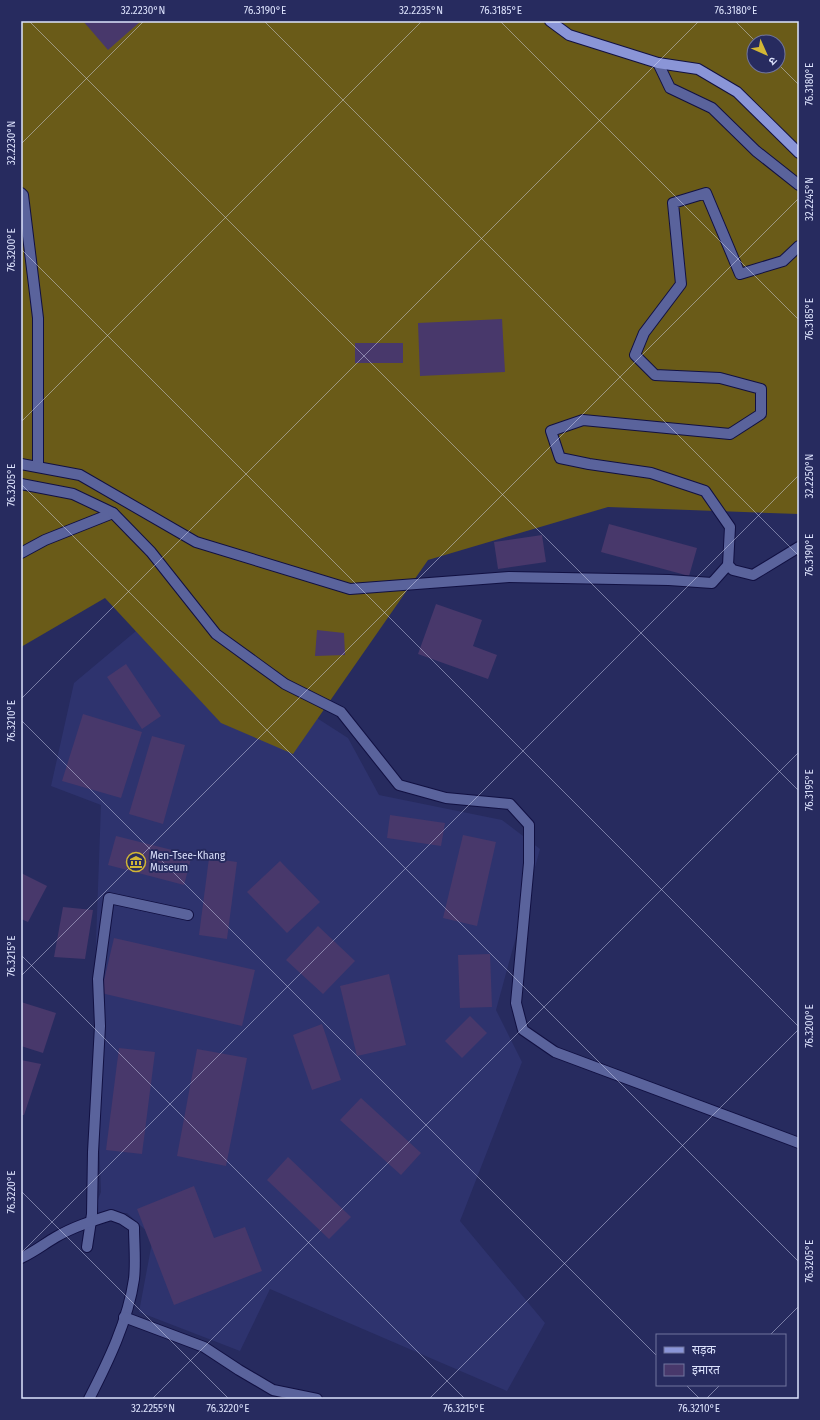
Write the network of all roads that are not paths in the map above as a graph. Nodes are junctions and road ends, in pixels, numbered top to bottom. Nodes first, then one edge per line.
1 (550, 21) edge
2 (658, 63) junction
3 (799, 153) edge
4 (799, 185) edge
5 (21, 193) edge
6 (799, 246) edge
7 (21, 464) edge
8 (38, 467) junction
9 (21, 484) edge
10 (113, 513) junction
11 (799, 547) edge
12 (21, 553) edge
13 (728, 565) junction
14 (188, 915) dead end
15 (799, 1143) edge
16 (91, 1221) junction
17 (87, 1247) dead end
18 (21, 1258) edge
19 (124, 1317) junction
20 (89, 1399) edge
21 (317, 1399) edge

1 - 2 main road
2 - 3 main road
2 - 4 street
5 - 8 street
6 - 13 street
7 - 8 street
8 - 13 street
9 - 10 street
10 - 12 street
10 - 15 street
11 - 13 street
14 - 16 street
16 - 17 street
16 - 18 street
16 - 19 street
19 - 20 street
19 - 21 street

